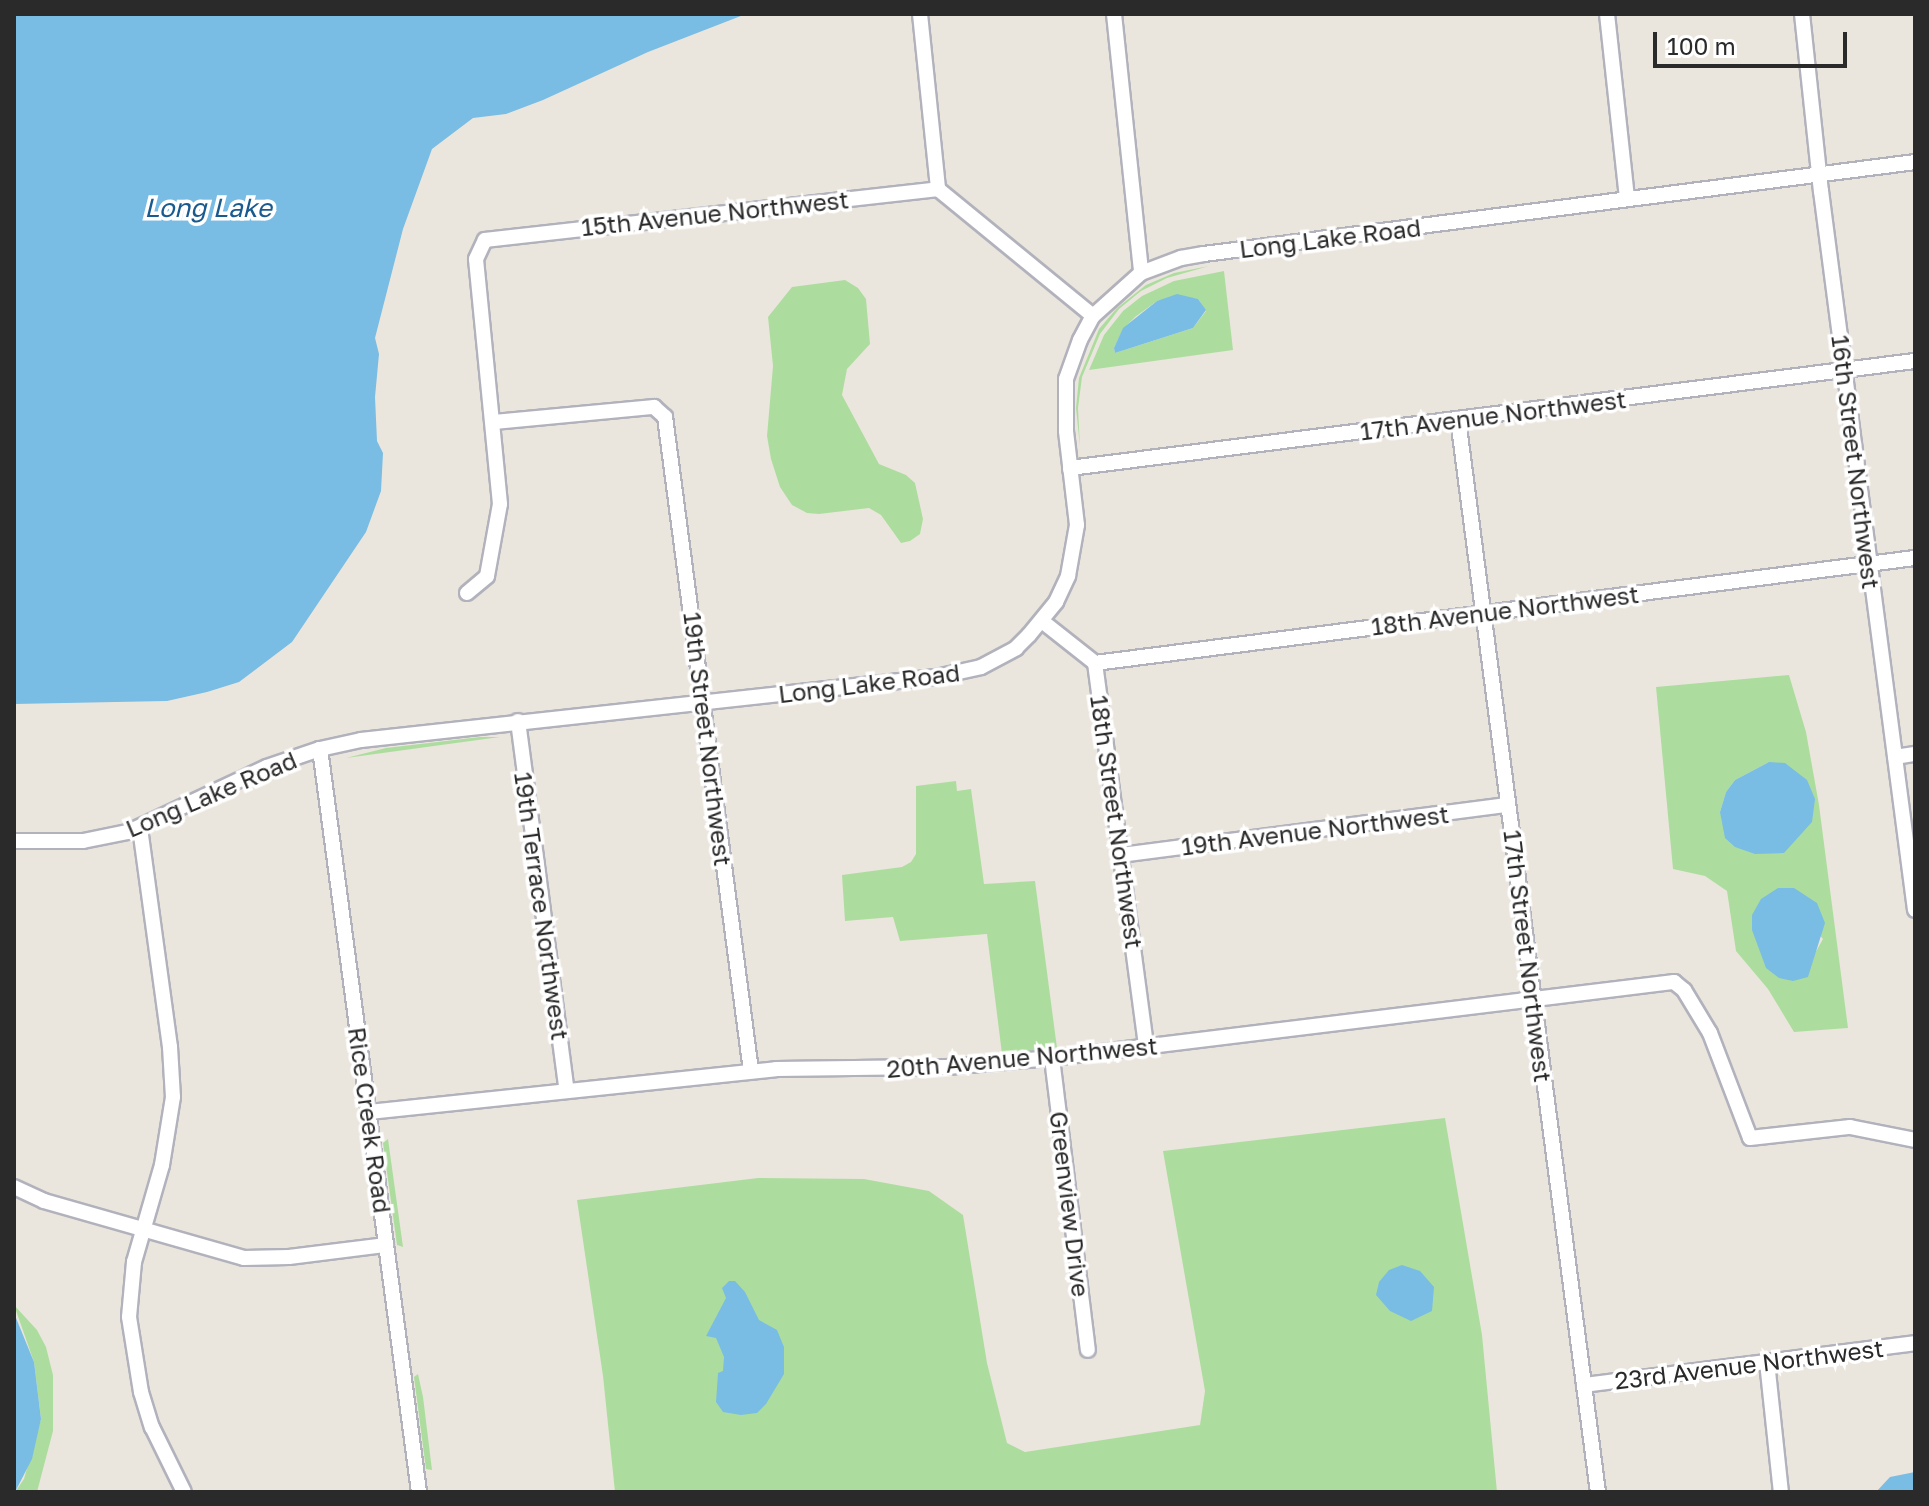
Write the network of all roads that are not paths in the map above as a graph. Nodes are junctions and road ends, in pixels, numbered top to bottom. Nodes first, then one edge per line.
1 (920, 14) edge
2 (1114, 14) edge
3 (1607, 14) edge
4 (1802, 14) edge
5 (1915, 162) edge
6 (1819, 174) junction
7 (938, 189) junction
8 (1627, 199) junction
9 (1141, 273) junction
10 (1093, 316) junction
11 (1915, 361) edge
12 (1844, 370) junction
13 (1458, 419) junction
14 (494, 422) junction
15 (1070, 468) junction
16 (1915, 558) edge
17 (1869, 563) junction
18 (467, 593) dead end
19 (1483, 613) junction
20 (1042, 621) junction
21 (1095, 663) junction
22 (702, 702) junction
23 (518, 721) junction
24 (320, 749) junction
25 (1915, 754) edge
26 (1895, 757) junction
27 (1508, 805) junction
28 (140, 828) junction
29 (14, 841) edge
30 (1121, 855) junction
31 (1915, 910) edge
32 (1534, 999) junction
33 (1146, 1047) junction
34 (1052, 1058) junction
35 (751, 1071) junction
36 (567, 1091) junction
37 (369, 1112) junction
38 (1915, 1140) edge
39 (14, 1187) edge
40 (144, 1231) junction
41 (386, 1245) junction
42 (1915, 1343) edge
43 (1088, 1350) dead end
44 (1767, 1362) junction
45 (1584, 1385) junction
46 (184, 1492) edge
47 (419, 1492) edge
48 (1598, 1492) edge
49 (1781, 1492) edge

1 - 7 street
2 - 9 street
3 - 8 street
4 - 6 street, 16th Street Northwest
5 - 6 street, Long Lake Road
6 - 8 street, Long Lake Road
6 - 12 street, 16th Street Northwest
7 - 10 street
7 - 14 street, 15th Avenue Northwest
8 - 9 street, Long Lake Road
9 - 10 street, Long Lake Road
10 - 15 street, Long Lake Road
11 - 12 street, 17th Avenue Northwest
12 - 13 street, 17th Avenue Northwest
12 - 17 street, 16th Street Northwest
13 - 15 street, 17th Avenue Northwest
13 - 19 street, 17th Street Northwest
14 - 18 street
14 - 22 street, 19th Street Northwest
15 - 20 street, Long Lake Road
16 - 17 street, 18th Avenue Northwest
17 - 19 street, 18th Avenue Northwest
17 - 26 street, 16th Street Northwest
19 - 21 street, 18th Avenue Northwest
19 - 27 street, 17th Street Northwest
20 - 21 street, 18th Street Northwest
20 - 22 street, Long Lake Road
21 - 30 street, 18th Street Northwest
22 - 23 street, Long Lake Road
22 - 35 street, 19th Street Northwest
23 - 24 street, Long Lake Road
23 - 36 street, 19th Terrace Northwest
24 - 28 street, Long Lake Road
24 - 37 street, Rice Creek Road
25 - 26 street
26 - 31 street, 16th Street Northwest
27 - 30 street, 19th Avenue Northwest
27 - 32 street, 17th Street Northwest
28 - 29 street, Long Lake Road
28 - 40 street
30 - 33 street, 18th Street Northwest
32 - 33 street, 20th Avenue Northwest
32 - 38 street, 20th Avenue Northwest
32 - 45 street, 17th Street Northwest
33 - 34 street, 20th Avenue Northwest
34 - 35 street, 20th Avenue Northwest
34 - 43 street, Greenview Drive
35 - 36 street, 20th Avenue Northwest
36 - 37 street, 20th Avenue Northwest
37 - 41 street, Rice Creek Road
39 - 40 street
40 - 41 street
40 - 46 street
41 - 47 street, Rice Creek Road
42 - 44 street, 23rd Avenue Northwest
44 - 45 street, 23rd Avenue Northwest
44 - 49 street
45 - 48 street, 17th Street Northwest

